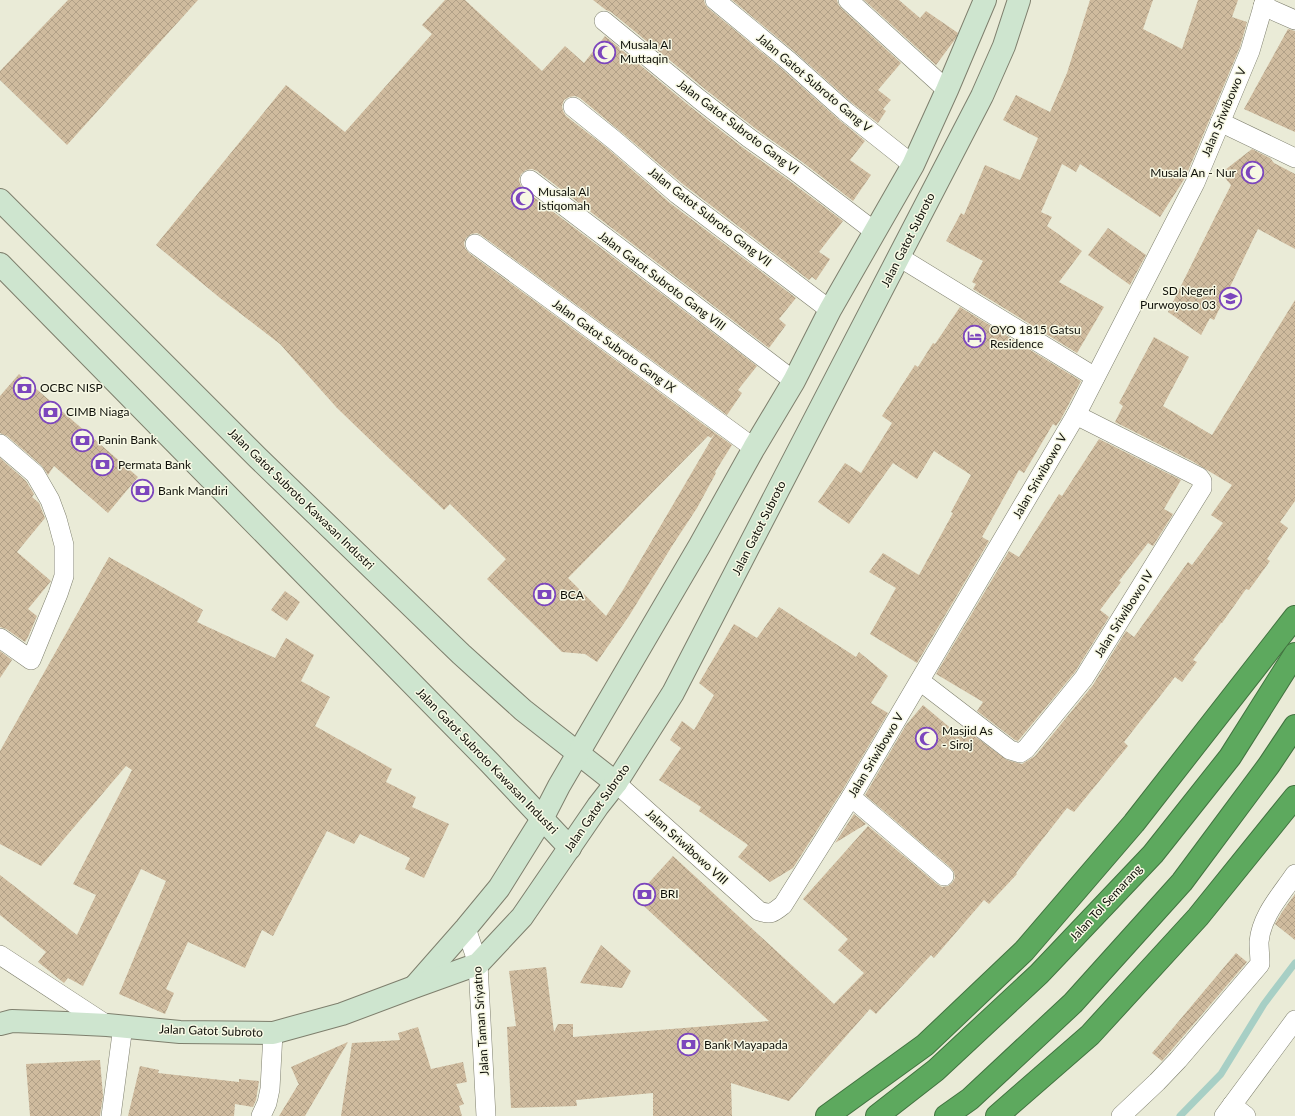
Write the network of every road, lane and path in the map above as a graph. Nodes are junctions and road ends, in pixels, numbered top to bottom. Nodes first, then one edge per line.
1 (715, 0) edge
2 (848, 0) edge
3 (975, 0) edge
4 (985, 0) edge
5 (1020, 0) edge
6 (1264, 3) edge
7 (1295, 20) edge
8 (604, 21) dead end
9 (944, 87) junction
10 (573, 107) dead end
11 (1220, 122) junction
12 (1295, 158) edge
13 (913, 164) junction
14 (530, 180) dead end
15 (0, 200) edge
16 (874, 231) junction
17 (475, 244) dead end
18 (899, 257) junction
19 (0, 264) edge
20 (830, 310) junction
21 (1095, 377) junction
22 (794, 381) junction
23 (1076, 415) junction
24 (754, 448) junction
25 (1, 455) edge
26 (1295, 617) edge
27 (0, 638) edge
28 (1295, 654) edge
29 (920, 681) junction
30 (1295, 726) edge
31 (578, 752) junction
32 (616, 783) junction
33 (1295, 797) edge
34 (850, 798) junction
35 (542, 819) junction
36 (570, 848) junction
37 (1295, 874) edge
38 (944, 876) dead end
39 (758, 911) joint
40 (466, 928) junction
41 (0, 955) edge
42 (478, 964) junction
43 (414, 987) junction
44 (1295, 1020) edge
45 (0, 1024) edge
46 (115, 1026) junction
47 (273, 1033) junction
48 (1234, 1112) edge
49 (111, 1116) edge
50 (261, 1116) edge
51 (486, 1116) edge
52 (828, 1116) edge
53 (877, 1116) edge
54 (946, 1116) edge
55 (998, 1116) edge
56 (1121, 1116) edge

1 - 13 street, Jalan Gatot Subroto Gang V
2 - 9 street
3 - 9 street
4 - 9 street, Jalan Gatot Subroto
5 - 18 street, Jalan Gatot Subroto
6 - 7 street
6 - 11 street, Jalan Sriwibowo V
8 - 16 street, Jalan Gatot Subroto Gang VI
9 - 13 street, Jalan Gatot Subroto
10 - 20 street, Jalan Gatot Subroto Gang VII
11 - 12 street
11 - 21 street, Jalan Sriwibowo V
13 - 16 street, Jalan Gatot Subroto
14 - 22 street, Jalan Gatot Subroto Gang VIII
15 - 31 street, Jalan Gatot Subroto Kawasan Industri
16 - 20 street, Jalan Gatot Subroto
17 - 24 street, Jalan Gatot Subroto Gang IX
18 - 21 street
18 - 32 street, Jalan Gatot Subroto
19 - 35 street, Jalan Gatot Subroto Kawasan Industri
20 - 22 street, Jalan Gatot Subroto
21 - 23 street, Jalan Sriwibowo V
22 - 24 street, Jalan Gatot Subroto
23 - 29 street, Jalan Sriwibowo V
23 - 29 street, Jalan Sriwibowo IV
24 - 31 street, Jalan Gatot Subroto
25 - 27 street
26 - 52 highway
28 - 53 highway, Jalan Tol Semarang
29 - 34 street, Jalan Sriwibowo V
30 - 54 highway
31 - 32 street, Jalan Gatot Subroto Kawasan Industri
31 - 35 street, Jalan Gatot Subroto
32 - 36 street, Jalan Gatot Subroto
32 - 39 street, Jalan Sriwibowo VIII
33 - 55 highway
34 - 38 street
34 - 39 street, Jalan Sriwibowo V
35 - 36 street, Jalan Gatot Subroto Kawasan Industri
35 - 40 street, Jalan Gatot Subroto
36 - 42 street, Jalan Gatot Subroto
37 - 56 street
40 - 42 street, Jalan Taman Sriyatno
40 - 43 street, Jalan Gatot Subroto
41 - 46 street
42 - 43 street, Jalan Gatot Subroto
42 - 51 street, Jalan Taman Sriyatno
43 - 47 street, Jalan Gatot Subroto
44 - 48 street
45 - 46 street, Jalan Gatot Subroto
46 - 47 street, Jalan Gatot Subroto
46 - 49 street
47 - 50 street

